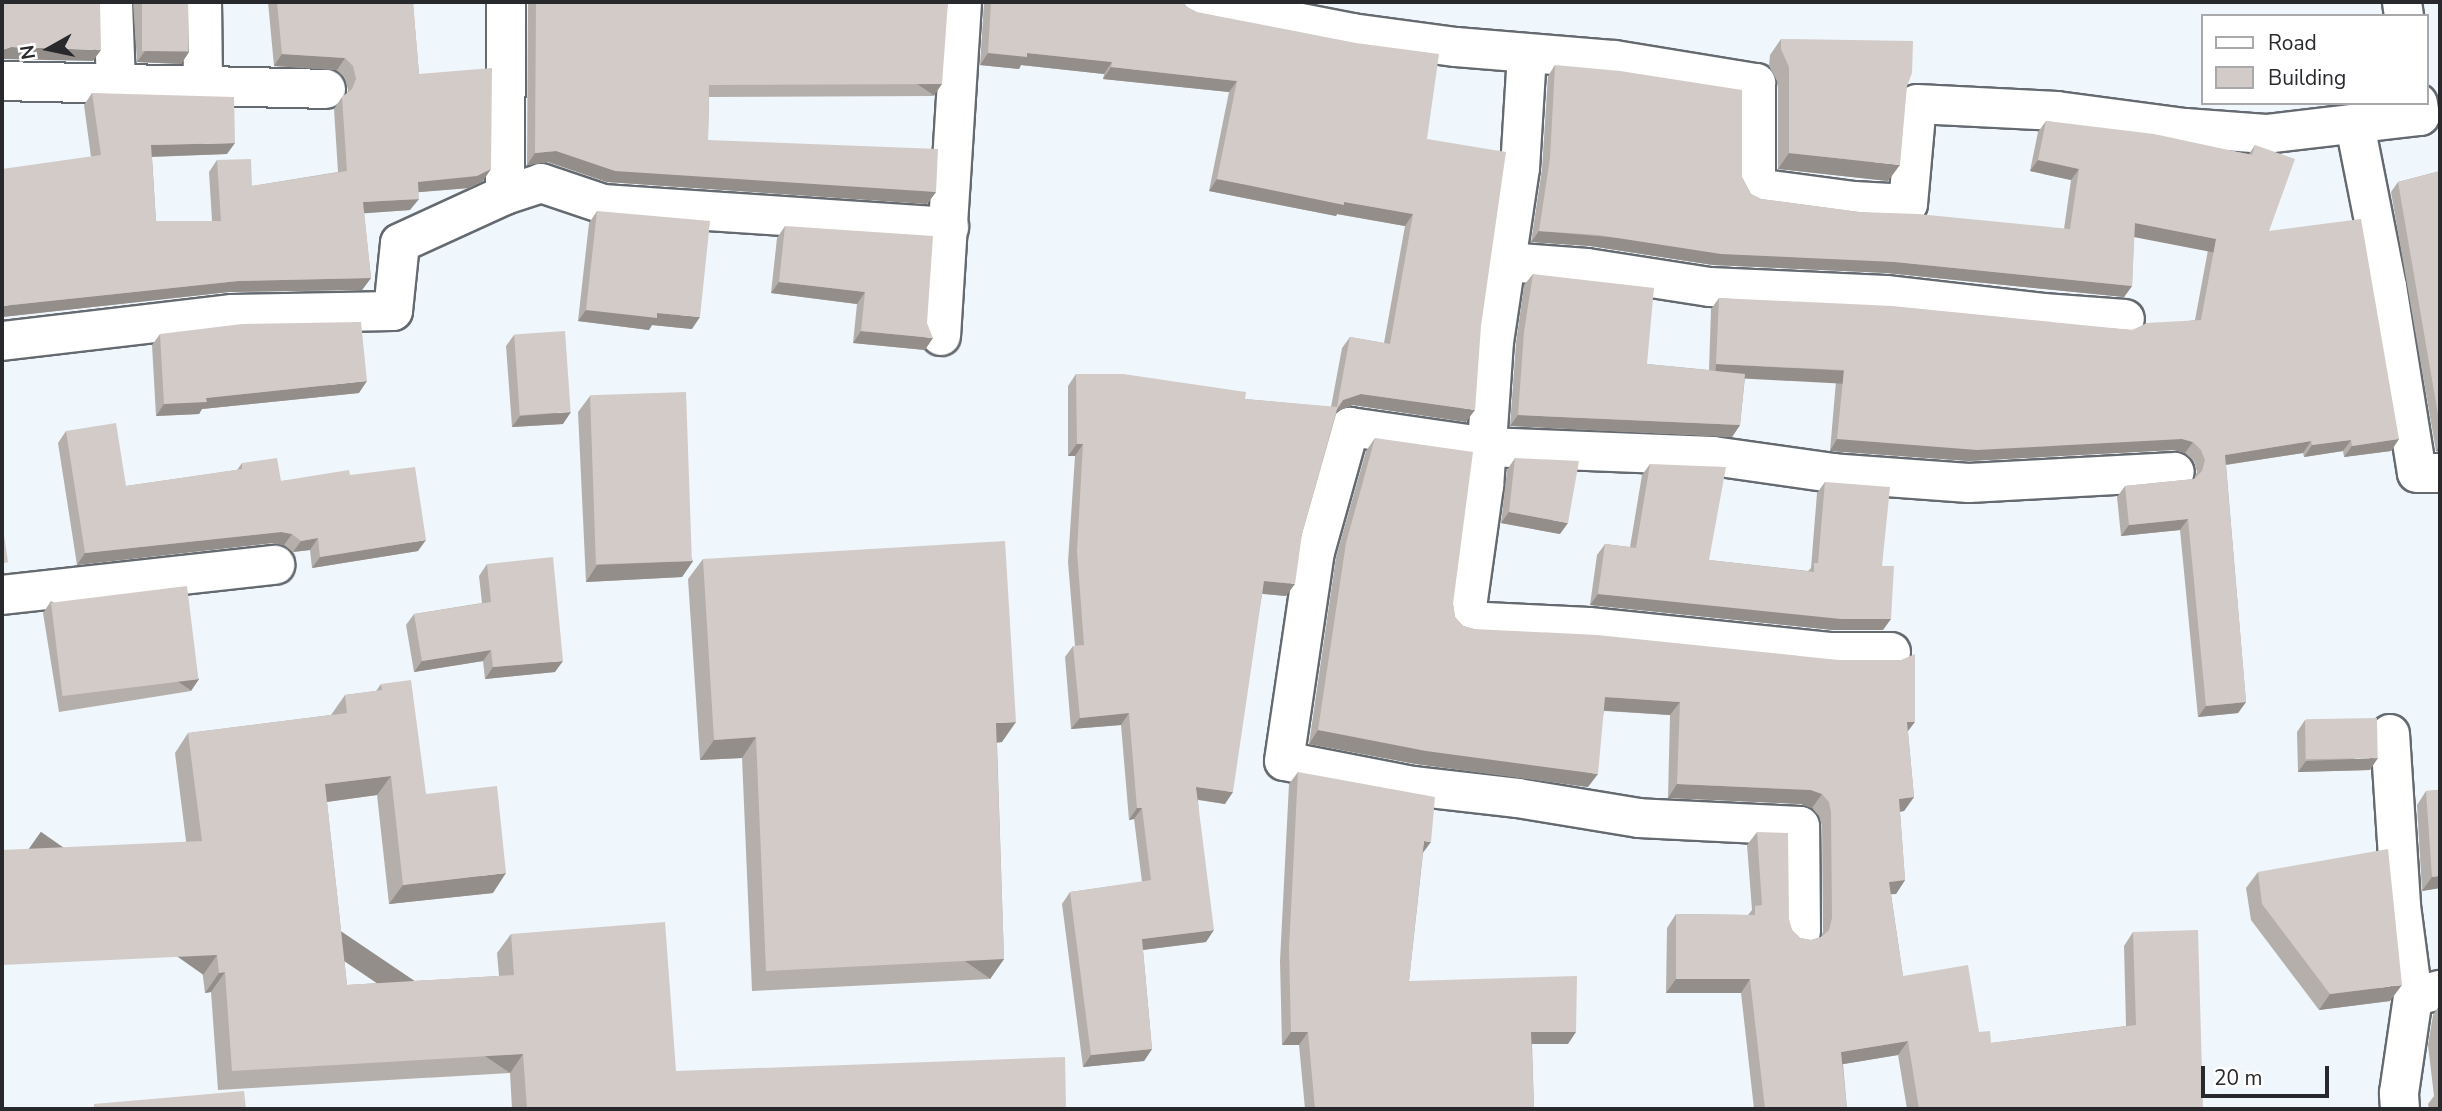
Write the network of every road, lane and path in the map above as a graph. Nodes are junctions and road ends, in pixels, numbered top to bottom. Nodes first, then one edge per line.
1 (113, 2) edge
2 (202, 2) edge
3 (506, 2) edge
4 (962, 2) edge
5 (1194, 2) edge
6 (1527, 54) junction
7 (2, 81) edge
8 (116, 83) junction
9 (203, 85) junction
10 (326, 89) dead end
11 (2418, 105) edge
12 (2355, 125) junction
13 (505, 195) junction
14 (949, 228) junction
15 (1506, 262) junction
16 (2125, 319) dead end
17 (942, 336) dead end
18 (2, 341) edge
19 (1487, 447) junction
20 (2175, 472) dead end
21 (2440, 473) edge
22 (275, 565) dead end
23 (2, 596) edge
24 (1891, 652) dead end
25 (2390, 734) dead end
26 (1801, 932) dead end
27 (2427, 994) edge
28 (2400, 1109) edge

1 - 8 street
2 - 9 street
3 - 13 street
4 - 14 street
5 - 6 street
6 - 12 street
6 - 15 street
7 - 8 street
8 - 9 street
9 - 10 street
11 - 12 street
12 - 21 street
13 - 14 street
13 - 18 street
14 - 17 street
15 - 16 street
15 - 19 street
19 - 20 street
19 - 24 street
19 - 26 street
22 - 23 street
25 - 27 street
27 - 28 street

